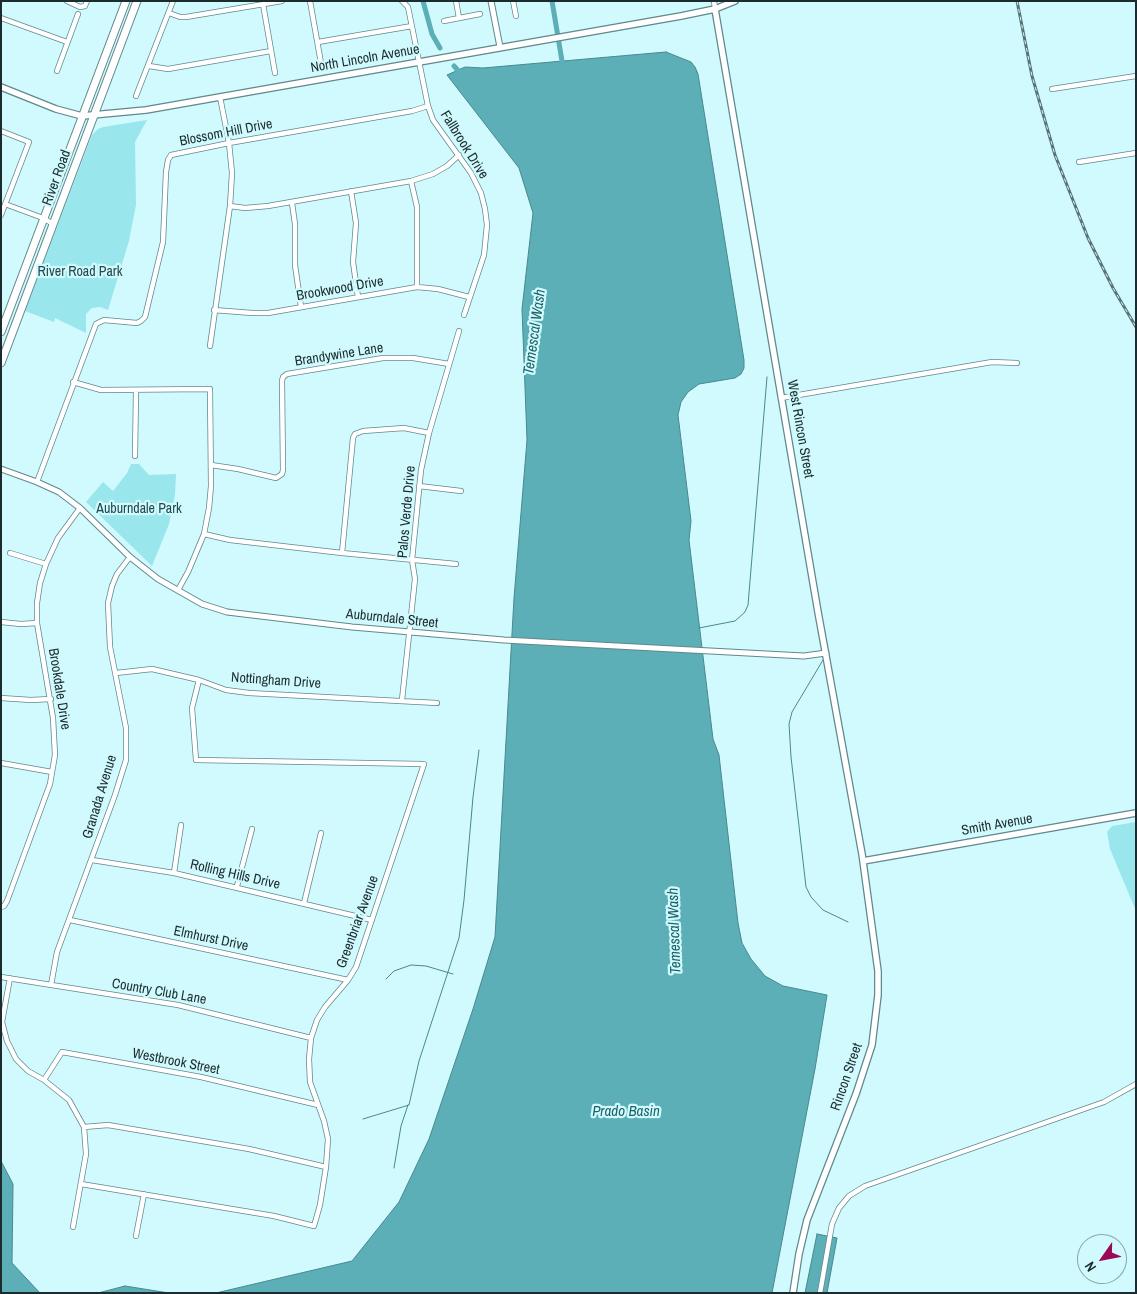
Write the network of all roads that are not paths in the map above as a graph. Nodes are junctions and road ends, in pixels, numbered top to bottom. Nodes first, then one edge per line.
1 (67, 1) edge
2 (126, 1) edge
3 (137, 1) edge
4 (173, 1) edge
5 (282, 1) edge
6 (310, 1) edge
7 (402, 1) edge
8 (456, 1) edge
9 (491, 1) edge
10 (513, 1) edge
11 (714, 1) edge
12 (735, 1) edge
13 (86, 4) edge
14 (263, 4) junction
15 (715, 9) junction
16 (169, 13) junction
17 (78, 14) dead end
18 (480, 14) dead end
19 (516, 16) dead end
20 (1, 18) edge
21 (459, 18) junction
22 (444, 21) dead end
23 (412, 26) junction
24 (67, 42) junction
25 (318, 42) junction
26 (500, 47) junction
27 (271, 51) junction
28 (418, 62) junction
29 (321, 63) dead end
30 (149, 66) junction
31 (57, 71) dead end
32 (275, 73) dead end
33 (1136, 76) edge
34 (1, 87) edge
35 (1052, 90) dead end
36 (136, 96) dead end
37 (220, 97) junction
38 (428, 106) junction
39 (82, 116) junction
40 (93, 116) junction
41 (1, 131) edge
42 (229, 143) junction
43 (1136, 152) edge
44 (459, 155) junction
45 (1079, 162) dead end
46 (411, 181) junction
47 (351, 192) junction
48 (292, 202) junction
49 (5, 204) junction
50 (230, 206) junction
51 (1, 215) edge
52 (43, 218) junction
53 (53, 224) junction
54 (417, 287) junction
55 (469, 297) junction
56 (358, 298) junction
57 (301, 307) junction
58 (214, 310) junction
59 (464, 315) dead end
60 (459, 331) dead end
61 (1, 332) edge
62 (210, 346) dead end
63 (1, 363) edge
64 (1017, 363) dead end
65 (449, 364) junction
66 (73, 382) junction
67 (136, 391) junction
68 (782, 398) junction
69 (429, 433) junction
70 (135, 456) dead end
71 (211, 465) junction
72 (1, 469) edge
73 (37, 482) junction
74 (419, 486) junction
75 (461, 491) dead end
76 (80, 508) junction
77 (204, 534) junction
78 (10, 553) dead end
79 (342, 553) junction
80 (130, 557) junction
81 (412, 560) junction
82 (46, 564) junction
83 (456, 564) dead end
84 (178, 590) junction
85 (1, 622) edge
86 (37, 623) junction
87 (410, 632) junction
88 (826, 653) junction
89 (116, 673) junction
90 (199, 680) junction
91 (1, 698) edge
92 (50, 699) junction
93 (402, 700) junction
94 (437, 703) dead end
95 (1, 764) edge
96 (52, 772) junction
97 (1136, 813) edge
98 (181, 825) dead end
99 (252, 828) dead end
100 (321, 833) dead end
101 (92, 860) junction
102 (863, 861) junction
103 (174, 873) junction
104 (237, 886) junction
105 (304, 903) junction
106 (3, 906) edge
107 (70, 920) junction
108 (372, 920) junction
109 (1, 977) edge
110 (10, 978) junction
111 (348, 980) junction
112 (51, 985) junction
113 (311, 1038) junction
114 (44, 1080) junction
115 (1136, 1084) edge
116 (318, 1105) junction
117 (84, 1127) junction
118 (326, 1167) junction
119 (81, 1184) junction
120 (144, 1194) junction
121 (73, 1227) dead end
122 (136, 1236) dead end
123 (793, 1293) edge
124 (820, 1293) edge

1 - 13 street
2 - 39 main road, River Road
3 - 40 main road, River Road
4 - 16 street
5 - 14 street
6 - 25 street
7 - 23 street, Fallbrook Drive
8 - 21 street
9 - 26 street
10 - 19 street
11 - 15 street, West Rincon Street
12 - 15 main road, North Lincoln Avenue
14 - 16 street
14 - 27 street
15 - 26 main road, North Lincoln Avenue
15 - 68 main road, West Rincon Street
16 - 30 street
17 - 24 street
18 - 21 street
20 - 24 street
21 - 22 street
23 - 25 street
23 - 28 street, Fallbrook Drive
24 - 31 street
25 - 29 street
26 - 28 main road, North Lincoln Avenue
27 - 30 street
27 - 32 street
28 - 37 main road, North Lincoln Avenue
28 - 38 street, Fallbrook Drive
30 - 36 street
33 - 35 street
34 - 39 main road, North Lincoln Avenue
37 - 40 main road, North Lincoln Avenue
37 - 42 street
38 - 42 street, Blossom Hill Drive
38 - 44 street, Fallbrook Drive
39 - 40 main road, North Lincoln Avenue
39 - 52 main road, River Road
40 - 53 main road, River Road
41 - 49 street
42 - 50 street
42 - 66 street, Blossom Hill Drive
43 - 45 street
44 - 46 street
44 - 55 street, Fallbrook Drive
46 - 47 street
46 - 54 street
47 - 48 street
47 - 56 street
48 - 50 street
48 - 57 street
49 - 51 street
49 - 52 street
50 - 58 street
52 - 53 street
52 - 61 main road, River Road
53 - 63 main road, River Road
54 - 55 street, Brookwood Drive
54 - 56 street, Brookwood Drive
55 - 59 street
56 - 57 street, Brookwood Drive
57 - 58 street, Brookwood Drive
58 - 62 street
60 - 65 street, Palos Verde Drive
64 - 68 street
65 - 69 street, Palos Verde Drive
65 - 71 street, Brandywine Lane
66 - 67 street
66 - 73 street, Blossom Hill Drive
67 - 70 street
67 - 71 street
68 - 88 main road, West Rincon Street
69 - 74 street, Palos Verde Drive
69 - 79 street
71 - 77 street
72 - 73 street, Auburndale Street
73 - 76 street, Auburndale Street
74 - 75 street
74 - 81 street, Palos Verde Drive
76 - 80 street, Auburndale Street
76 - 82 street, Brookdale Drive
77 - 79 street
77 - 84 street
78 - 82 street
79 - 81 street
80 - 84 street, Auburndale Street
80 - 89 street, Granada Avenue
81 - 83 street
81 - 87 street, Palos Verde Drive
82 - 86 street, Brookdale Drive
84 - 87 street, Auburndale Street
85 - 86 street
86 - 92 street, Brookdale Drive
87 - 88 street, Auburndale Street
87 - 93 street, Palos Verde Drive
88 - 102 main road, West Rincon Street
89 - 90 street, Nottingham Drive
89 - 101 street, Granada Avenue
90 - 93 street, Nottingham Drive
90 - 108 street, Greenbriar Avenue
91 - 92 street
92 - 96 street, Brookdale Drive
93 - 94 street, Nottingham Drive
95 - 96 street
96 - 106 street, Brookdale Drive
97 - 102 main road, Smith Avenue
98 - 103 street
99 - 104 street
100 - 105 street
101 - 103 street, Rolling Hills Drive
101 - 107 street, Granada Avenue
102 - 123 main road, Rincon Street
103 - 104 street, Rolling Hills Drive
104 - 105 street, Rolling Hills Drive
105 - 108 street, Rolling Hills Drive
107 - 111 street, Elmhurst Drive
107 - 112 street, Granada Avenue
108 - 111 street, Greenbriar Avenue
109 - 110 street, Country Club Lane
110 - 112 street, Country Club Lane
110 - 114 street
111 - 113 street, Greenbriar Avenue
112 - 113 street, Country Club Lane
113 - 116 street, Greenbriar Avenue
114 - 116 street, Westbrook Street
114 - 117 street
115 - 124 street
116 - 118 street, Greenbriar Avenue
117 - 118 street
117 - 119 street
118 - 120 street, Greenbriar Avenue
119 - 120 street
119 - 121 street
120 - 122 street

